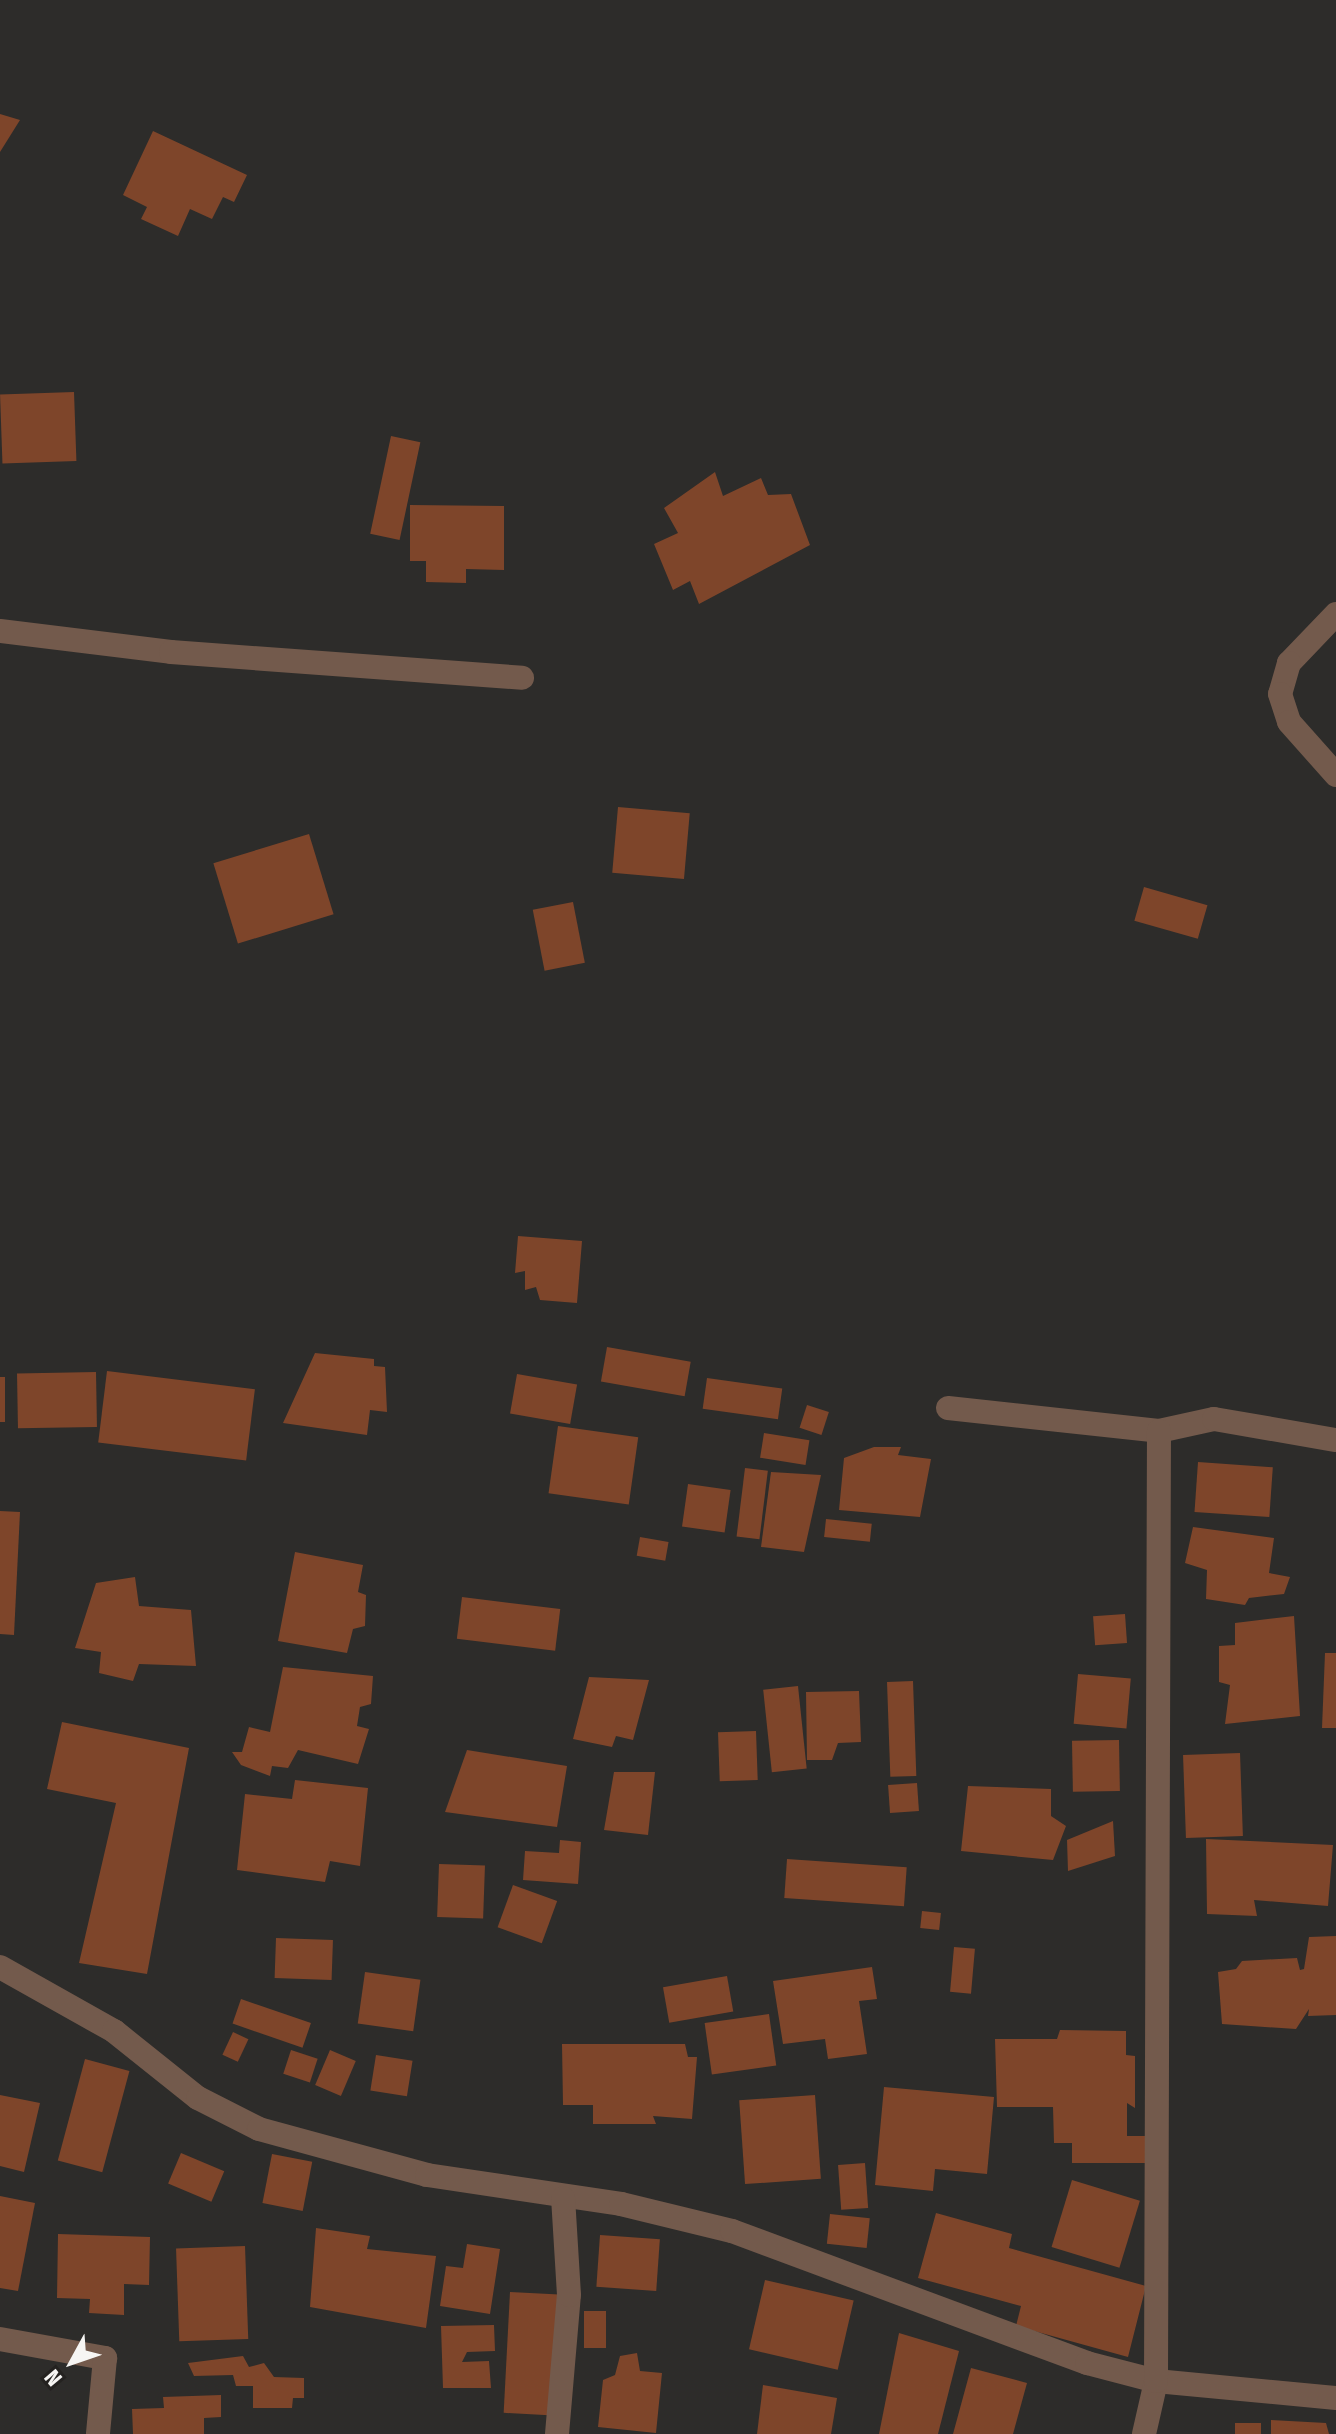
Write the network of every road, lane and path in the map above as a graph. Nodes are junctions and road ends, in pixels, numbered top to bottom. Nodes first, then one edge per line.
1 (1336, 614) edge
2 (0, 631) edge
3 (522, 678) dead end
4 (1336, 775) edge
5 (948, 1408) dead end
6 (1159, 1431) junction
7 (1336, 1440) edge
8 (0, 1967) edge
9 (563, 2198) junction
10 (0, 2339) edge
11 (1156, 2381) junction
12 (1336, 2398) edge
13 (98, 2434) edge
14 (557, 2434) edge
15 (1144, 2434) edge

1 - 4 street
2 - 3 street
5 - 6 street
6 - 7 street
6 - 11 street
8 - 9 street
9 - 11 street
9 - 14 street
10 - 13 street
11 - 12 street
11 - 15 street

